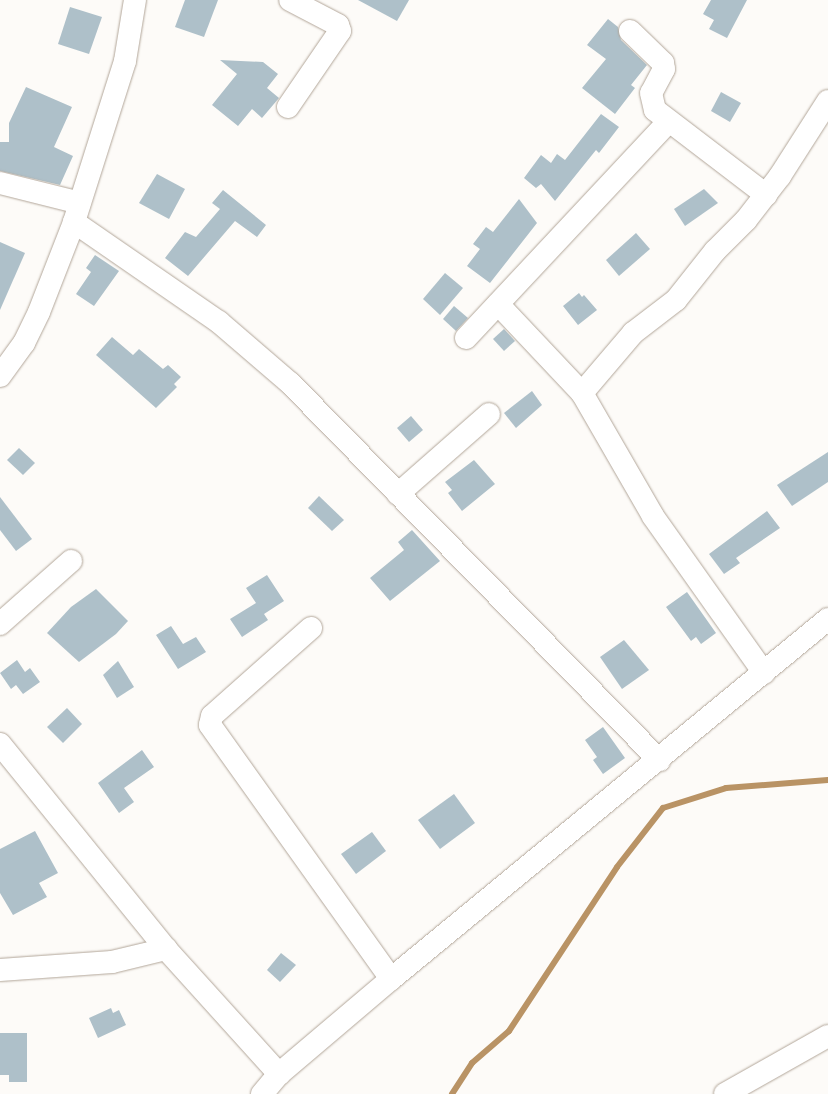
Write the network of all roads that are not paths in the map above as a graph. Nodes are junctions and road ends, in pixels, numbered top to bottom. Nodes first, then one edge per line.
1 (135, 0) edge
2 (290, 0) edge
3 (630, 31) dead end
4 (828, 101) edge
5 (288, 107) dead end
6 (668, 122) junction
7 (0, 183) edge
8 (766, 195) junction
9 (77, 212) junction
10 (498, 304) junction
11 (466, 338) dead end
12 (0, 376) edge
13 (582, 392) junction
14 (489, 414) dead end
15 (398, 494) junction
16 (71, 561) dead end
17 (828, 618) edge
18 (0, 624) edge
19 (311, 628) dead end
20 (764, 673) junction
21 (0, 744) edge
22 (659, 760) junction
23 (166, 950) junction
24 (0, 970) edge
25 (391, 979) junction
26 (828, 1036) edge
27 (279, 1074) junction
28 (262, 1094) edge
29 (725, 1094) edge

1 - 9 street
2 - 5 street
3 - 6 street
4 - 8 street
6 - 8 street
6 - 10 street
7 - 9 street
8 - 13 street
9 - 12 street
9 - 15 street
10 - 11 street
10 - 13 street
13 - 20 street
14 - 15 street
15 - 22 street
16 - 18 street
17 - 20 street
19 - 25 street
20 - 22 street
21 - 23 street
22 - 25 street
23 - 24 street
23 - 27 street
25 - 27 street
26 - 29 street
27 - 28 street

